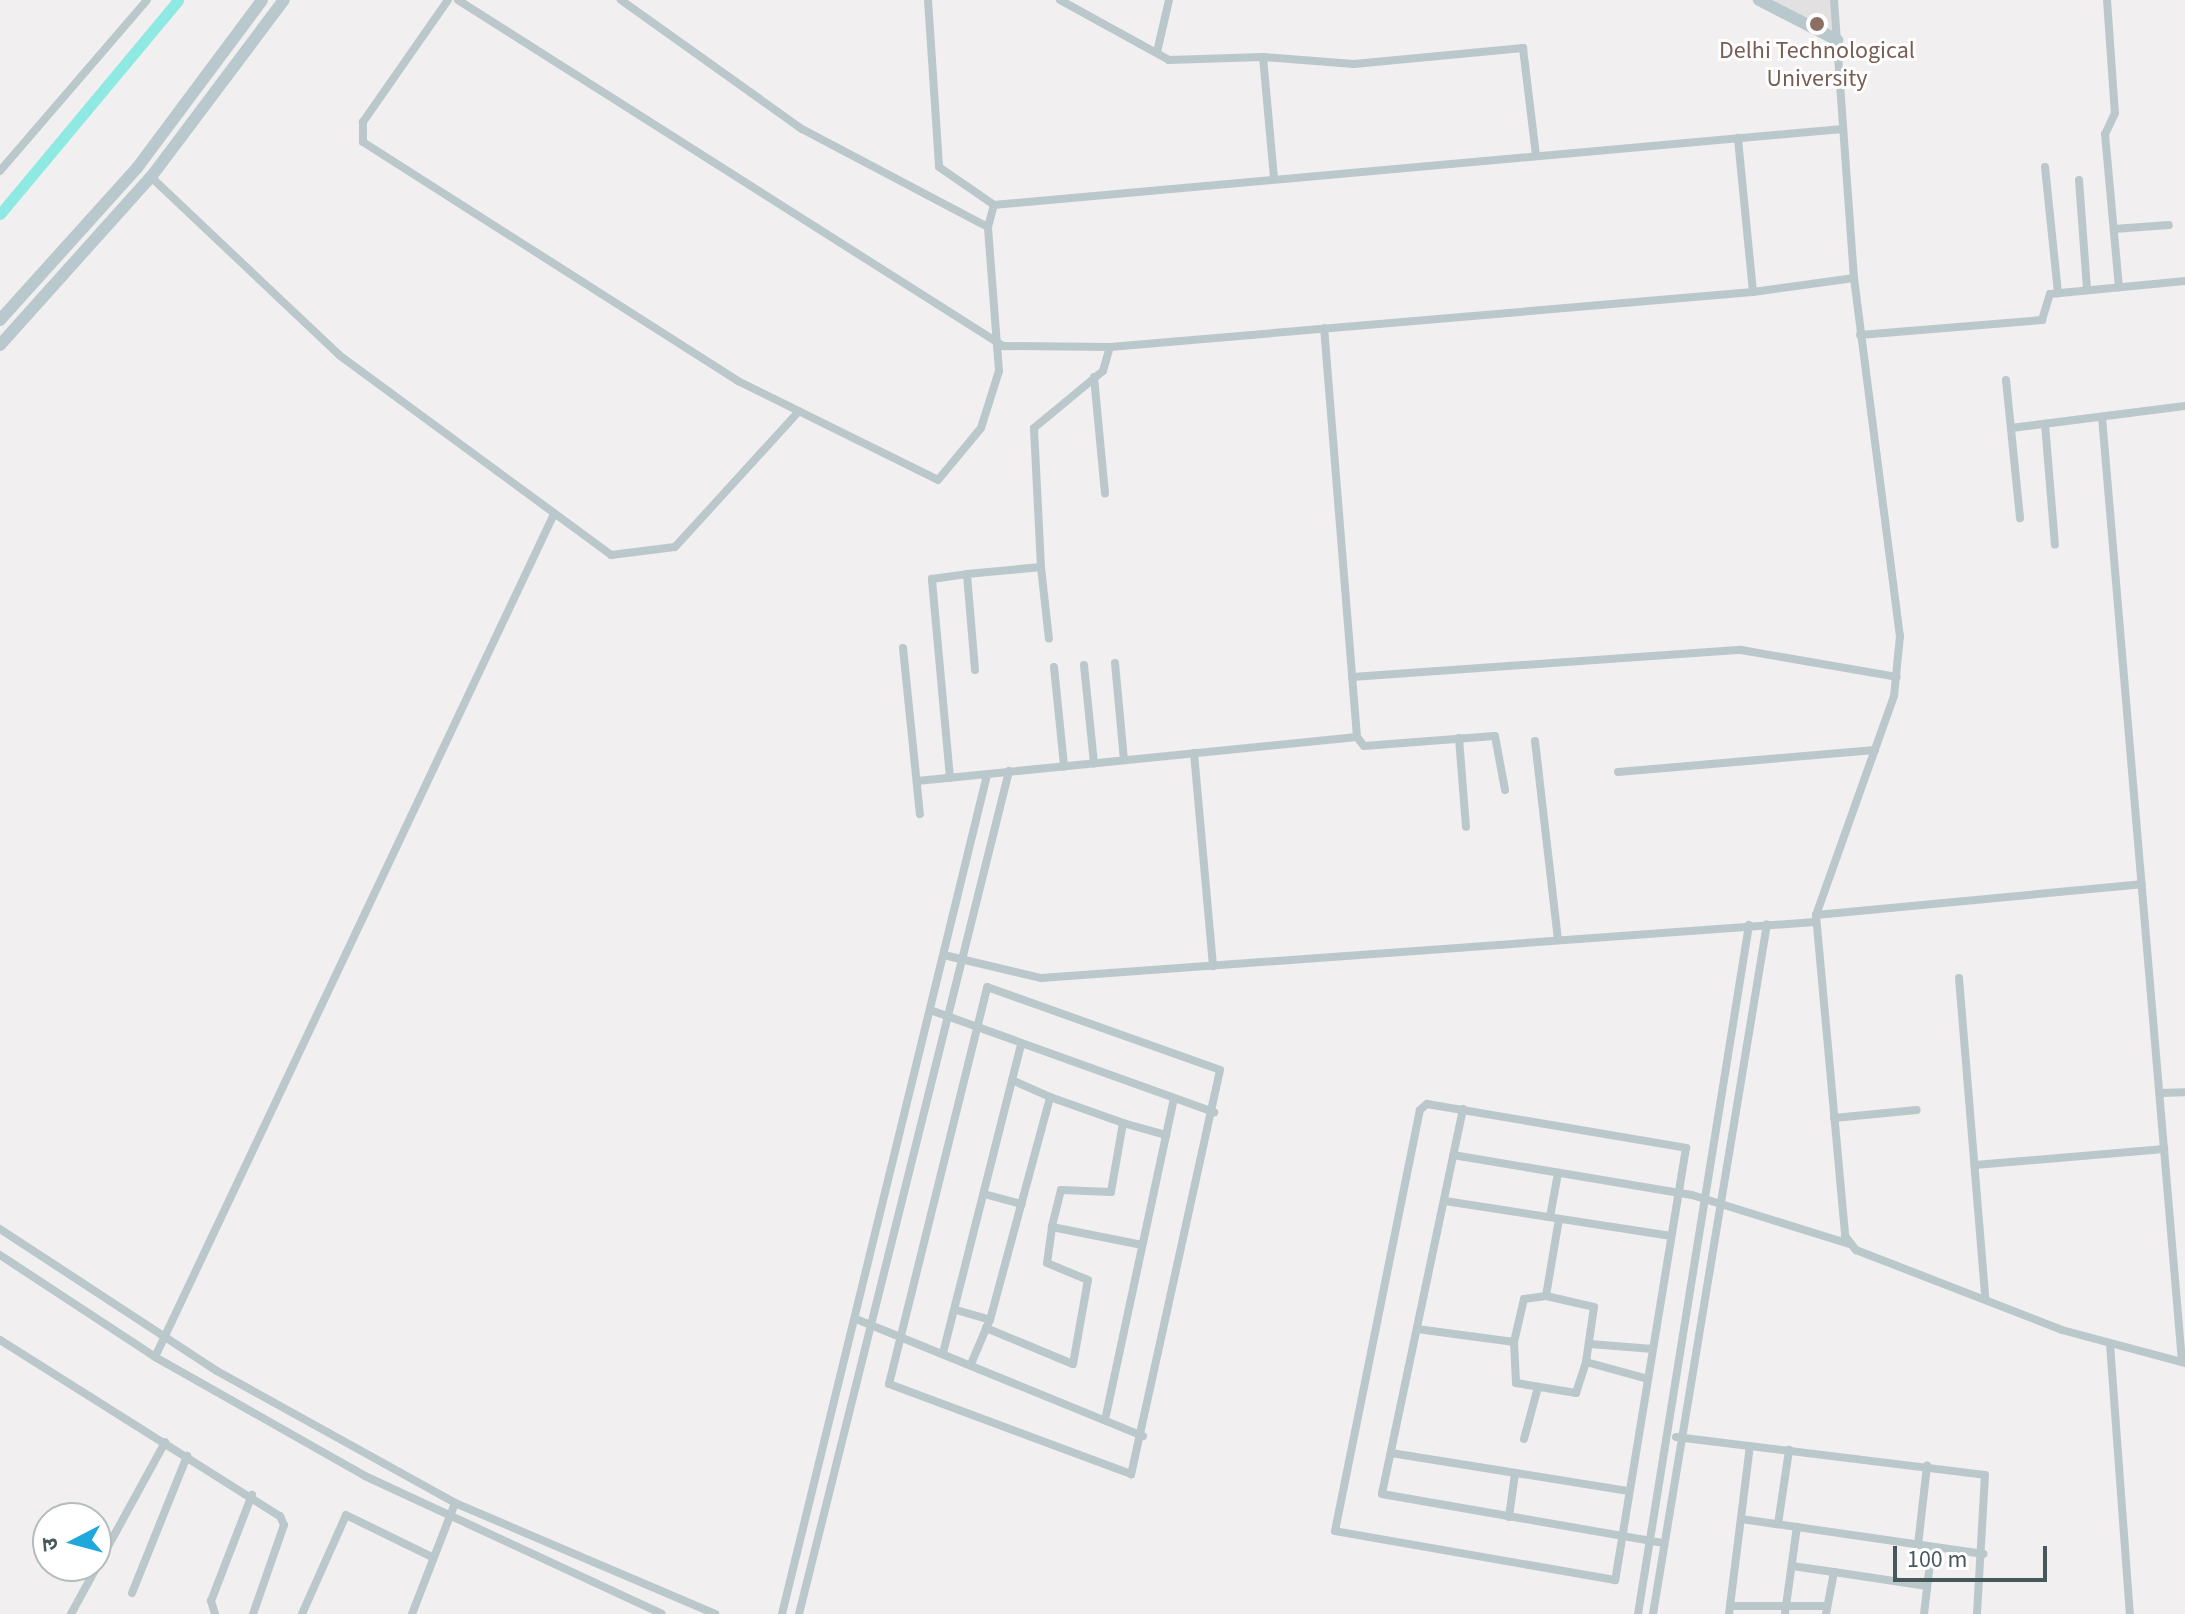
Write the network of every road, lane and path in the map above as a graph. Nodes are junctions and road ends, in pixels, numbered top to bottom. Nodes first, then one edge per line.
1 (147, 0) edge
2 (262, 0) edge
3 (284, 0) edge
4 (448, 0) edge
5 (458, 0) edge
6 (621, 0) edge
7 (928, 0) edge
8 (1060, 0) edge
9 (1169, 0) edge
10 (1759, 0) edge
11 (1834, 0) edge
12 (2107, 0) edge
13 (1077, 4) edge
14 (1837, 40) junction
15 (1157, 52) junction
16 (1263, 57) junction
17 (1843, 129) junction
18 (1738, 138) junction
19 (1536, 155) junction
20 (2045, 167) dead end
21 (0, 171) edge
22 (151, 177) junction
23 (1274, 178) junction
24 (2079, 180) dead end
25 (994, 205) junction
26 (2169, 225) dead end
27 (988, 227) junction
28 (2114, 229) junction
29 (1854, 278) junction
30 (2185, 281) edge
31 (2119, 287) junction
32 (2087, 290) junction
33 (1753, 292) junction
34 (2058, 293) junction
35 (0, 320) edge
36 (1324, 328) junction
37 (1860, 335) junction
38 (0, 345) edge
39 (1003, 346) junction
40 (1109, 350) junction
41 (1094, 377) junction
42 (2006, 380) dead end
43 (2185, 406) edge
44 (799, 411) junction
45 (2102, 417) junction
46 (2045, 424) junction
47 (2011, 428) junction
48 (1105, 493) dead end
49 (553, 516) junction
50 (2020, 518) dead end
51 (2055, 545) dead end
52 (1041, 567) junction
53 (967, 574) junction
54 (1049, 639) dead end
55 (903, 648) dead end
56 (1115, 663) dead end
57 (1084, 665) dead end
58 (1054, 667) dead end
59 (975, 670) dead end
60 (1352, 677) junction
61 (1897, 677) junction
62 (1357, 737) junction
63 (1459, 738) junction
64 (1535, 741) dead end
65 (1875, 750) junction
66 (1194, 753) junction
67 (1124, 760) junction
68 (1094, 763) junction
69 (1064, 766) junction
70 (1009, 771) junction
71 (1618, 772) dead end
72 (987, 775) junction
73 (950, 778) junction
74 (917, 781) junction
75 (1505, 790) dead end
76 (920, 814) dead end
77 (1466, 827) dead end
78 (2142, 884) junction
79 (1815, 918) junction
80 (1767, 924) junction
81 (1749, 925) junction
82 (1558, 940) junction
83 (948, 956) junction
84 (964, 961) junction
85 (1213, 966) junction
86 (1959, 978) dead end
87 (933, 1011) junction
88 (948, 1019) junction
89 (974, 1028) junction
90 (1021, 1044) junction
91 (1012, 1080) junction
92 (2185, 1092) edge
93 (2160, 1093) junction
94 (1050, 1097) junction
95 (1174, 1098) junction
96 (1463, 1109) junction
97 (1917, 1110) dead end
98 (1214, 1112) junction
99 (1834, 1118) junction
100 (1123, 1123) junction
101 (1166, 1135) junction
102 (2164, 1149) junction
103 (1453, 1155) junction
104 (1975, 1165) junction
105 (1558, 1173) junction
106 (1678, 1192) junction
107 (984, 1194) junction
108 (1445, 1201) junction
109 (1705, 1203) junction
110 (1022, 1204) junction
111 (1717, 1207) junction
112 (1554, 1218) junction
113 (1052, 1227) junction
114 (0, 1229) edge
115 (1671, 1236) junction
116 (1850, 1244) junction
117 (1142, 1245) junction
118 (0, 1255) edge
119 (1546, 1296) junction
120 (1985, 1297) junction
121 (956, 1310) junction
122 (856, 1319) junction
123 (988, 1324) junction
124 (871, 1326) junction
125 (1417, 1329) junction
126 (897, 1335) junction
127 (164, 1337) junction
128 (0, 1340) edge
129 (1514, 1342) junction
130 (1590, 1344) junction
131 (2110, 1344) junction
132 (1653, 1349) junction
133 (943, 1353) junction
134 (155, 1357) junction
135 (1586, 1362) junction
136 (2184, 1362) edge
137 (971, 1364) junction
138 (1648, 1379) junction
139 (1538, 1387) junction
140 (1105, 1420) junction
141 (1143, 1436) junction
142 (1667, 1436) junction
143 (1680, 1438) junction
144 (1524, 1439) dead end
145 (165, 1442) junction
146 (1750, 1446) junction
147 (1789, 1450) junction
148 (1391, 1453) junction
149 (187, 1456) junction
150 (1927, 1466) junction
151 (1515, 1474) junction
152 (1629, 1491) junction
153 (252, 1495) junction
154 (455, 1503) junction
155 (1509, 1517) junction
156 (1741, 1519) junction
157 (447, 1520) junction
158 (1778, 1524) junction
159 (1797, 1527) junction
160 (1622, 1536) junction
161 (1650, 1541) junction
162 (1664, 1543) junction
163 (1918, 1545) junction
164 (1932, 1547) junction
165 (1983, 1554) junction
166 (432, 1557) junction
167 (1792, 1566) junction
168 (1834, 1572) junction
169 (1927, 1586) junction
170 (132, 1593) dead end
171 (1729, 1610) edge
172 (1827, 1610) edge
173 (1786, 1611) edge
174 (71, 1614) edge
175 (215, 1614) edge
176 (253, 1614) edge
177 (302, 1614) edge
178 (412, 1614) edge
179 (662, 1614) edge
180 (715, 1614) edge
181 (782, 1614) edge
182 (799, 1614) edge
183 (1638, 1614) edge
184 (1653, 1614) edge
185 (1924, 1614) edge
186 (1977, 1614) edge
187 (2130, 1614) edge

1 - 21 street
2 - 35 street
3 - 22 street
4 - 44 street
5 - 39 street
6 - 27 street
7 - 25 street
8 - 13 street
9 - 15 street
10 - 14 street
11 - 14 street
12 - 28 street
13 - 15 street
14 - 17 street
15 - 16 street
16 - 19 street
16 - 23 street
17 - 18 street
17 - 29 street
18 - 19 street
18 - 33 street
19 - 23 street
20 - 34 street
22 - 38 street
22 - 49 street
23 - 25 street
24 - 32 street
25 - 27 street
26 - 28 street
27 - 39 street
28 - 31 street
29 - 33 street
29 - 37 street
30 - 31 street
31 - 32 street
32 - 34 street
33 - 36 street
34 - 37 street
36 - 40 street
36 - 60 street
37 - 61 street
39 - 40 street
39 - 44 street
40 - 41 street
41 - 48 street
41 - 52 street
42 - 47 street
43 - 45 street
44 - 49 street
45 - 46 street
45 - 78 street
46 - 47 street
46 - 51 street
47 - 50 street
49 - 127 street
52 - 53 street
52 - 54 street
53 - 59 street
53 - 73 street
55 - 74 street
56 - 67 street
57 - 68 street
58 - 69 street
60 - 61 street
60 - 62 street
61 - 65 street
62 - 63 street
62 - 66 street
63 - 75 street
63 - 77 street
64 - 82 street
65 - 71 street
65 - 79 street
66 - 67 street
66 - 85 street
67 - 68 street
68 - 69 street
69 - 70 street
70 - 72 street
70 - 84 street
72 - 73 street
72 - 83 street
73 - 74 street
74 - 76 street
78 - 79 street
78 - 93 street
79 - 80 street
79 - 99 street
80 - 81 street
80 - 111 street
81 - 82 street
81 - 109 street
82 - 85 street
83 - 84 street
83 - 87 street
84 - 85 street
84 - 88 street
86 - 104 street
87 - 88 street
87 - 122 street
88 - 89 street
88 - 124 street
89 - 90 street
89 - 98 street
89 - 126 street
90 - 91 street
90 - 95 street
91 - 94 street
91 - 107 street
92 - 93 street
93 - 102 street
94 - 100 street
94 - 110 street
95 - 98 street
95 - 101 street
96 - 103 street
96 - 106 street
96 - 160 street
97 - 99 street
98 - 141 street
99 - 116 street
100 - 101 street
100 - 113 street
101 - 117 street
102 - 104 street
102 - 136 street
103 - 105 street
103 - 108 street
104 - 120 street
105 - 106 street
105 - 112 street
106 - 109 street
106 - 115 street
107 - 110 street
107 - 121 street
108 - 112 street
108 - 125 street
109 - 111 street
109 - 142 street
110 - 123 street
111 - 116 street
111 - 143 street
112 - 115 street
112 - 119 street
113 - 117 street
113 - 123 street
114 - 127 street
115 - 132 street
116 - 120 street
117 - 140 street
118 - 134 street
119 - 129 street
119 - 130 street
120 - 131 street
121 - 123 street
121 - 133 street
122 - 124 street
122 - 181 street
123 - 137 street
124 - 126 street
124 - 182 street
125 - 129 street
125 - 148 street
126 - 133 street
126 - 141 street
127 - 134 street
127 - 154 street
128 - 145 street
129 - 139 street
130 - 132 street
130 - 135 street
131 - 136 street
131 - 187 street
132 - 138 street
133 - 137 street
134 - 157 street
135 - 138 street
135 - 139 street
137 - 140 street
138 - 152 street
139 - 144 street
140 - 141 street
142 - 143 street
142 - 161 street
143 - 146 street
143 - 162 street
145 - 149 street
145 - 174 street
146 - 147 street
146 - 156 street
147 - 150 street
147 - 158 street
148 - 151 street
148 - 155 street
149 - 153 street
149 - 170 street
150 - 163 street
150 - 165 street
151 - 152 street
151 - 155 street
152 - 160 street
153 - 175 street
153 - 176 street
154 - 157 street
154 - 180 street
155 - 160 street
156 - 158 street
156 - 171 street
157 - 166 street
157 - 179 street
158 - 159 street
159 - 163 street
159 - 167 street
160 - 161 street
161 - 162 street
161 - 183 street
162 - 184 street
163 - 164 street
164 - 165 street
164 - 169 street
165 - 186 street
166 - 177 street
166 - 178 street
167 - 168 street
167 - 173 street
168 - 169 street
168 - 172 street
169 - 185 street
171 - 173 street
172 - 173 street

